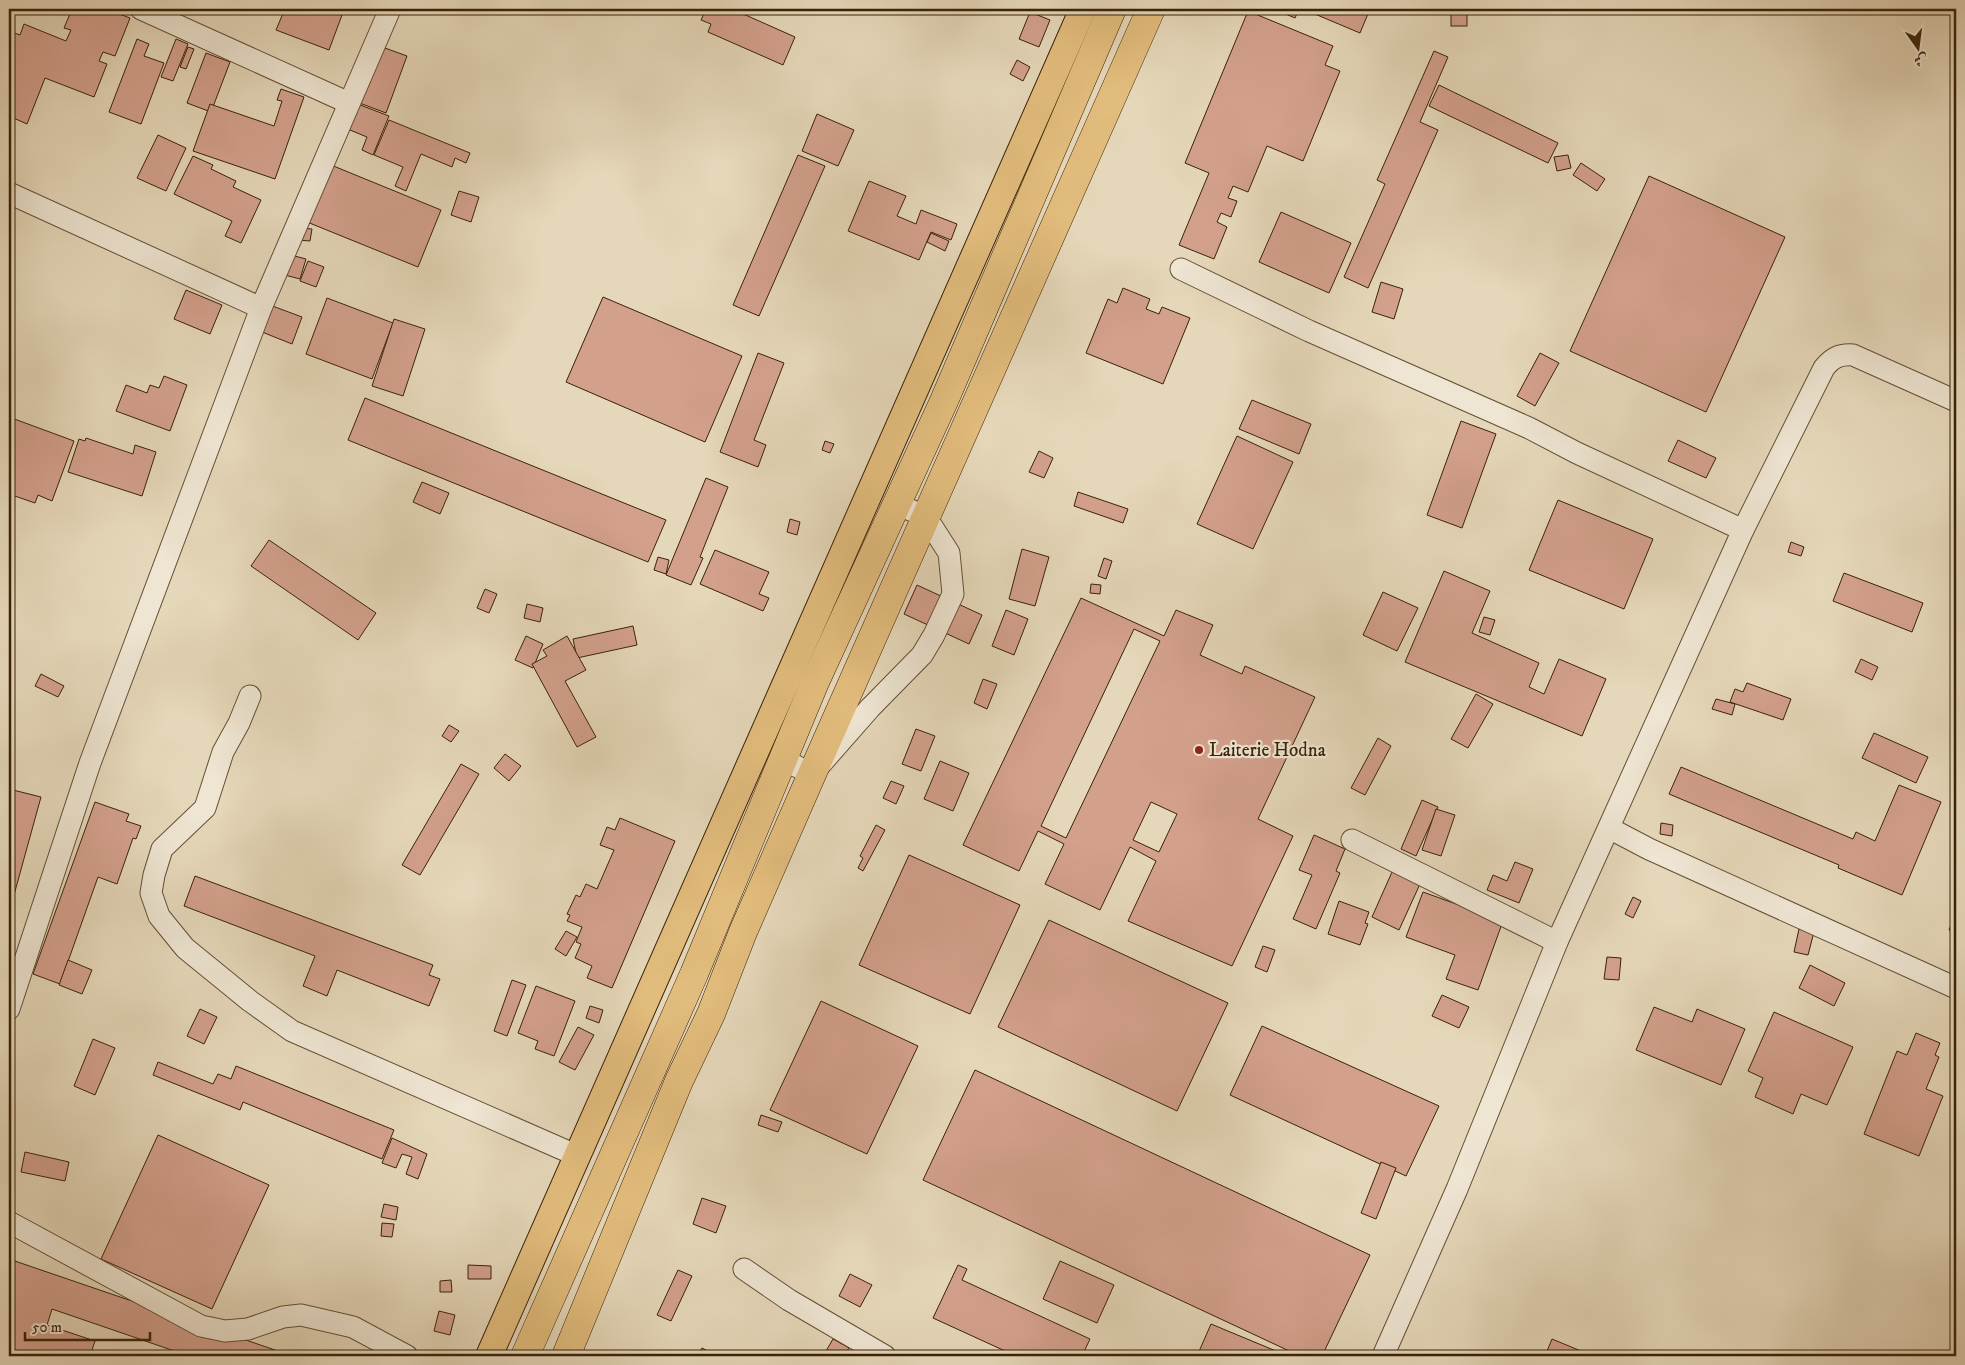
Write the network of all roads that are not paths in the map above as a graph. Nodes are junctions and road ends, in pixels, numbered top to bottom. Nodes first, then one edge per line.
1 (141, 9) edge
2 (390, 9) edge
3 (1083, 9) edge
4 (1112, 9) edge
5 (1151, 9) edge
6 (349, 103) junction
7 (9, 193) edge
8 (1181, 269) dead end
9 (261, 308) junction
10 (1956, 401) edge
11 (896, 503) junction
12 (926, 517) junction
13 (1743, 530) junction
14 (250, 696) dead end
15 (784, 760) junction
16 (812, 774) junction
17 (1609, 828) junction
18 (1352, 840) dead end
19 (1557, 942) junction
20 (1956, 988) edge
21 (9, 1009) edge
22 (578, 1156) junction
23 (9, 1222) edge
24 (744, 1270) dead end
25 (407, 1356) edge
26 (489, 1356) edge
27 (525, 1356) edge
28 (566, 1356) edge
29 (885, 1356) edge
30 (1383, 1356) edge

1 - 6 street
2 - 6 street
3 - 22 main road
4 - 11 highway
5 - 12 highway
6 - 9 street
7 - 9 street
8 - 13 street
9 - 21 street
10 - 13 street
11 - 12 street
11 - 15 highway
12 - 16 highway
12 - 16 street
13 - 17 street
14 - 22 street
15 - 16 street
15 - 27 highway
16 - 28 highway
17 - 19 street
17 - 20 street
18 - 19 street
19 - 30 street
22 - 26 main road
23 - 25 street
24 - 29 street

